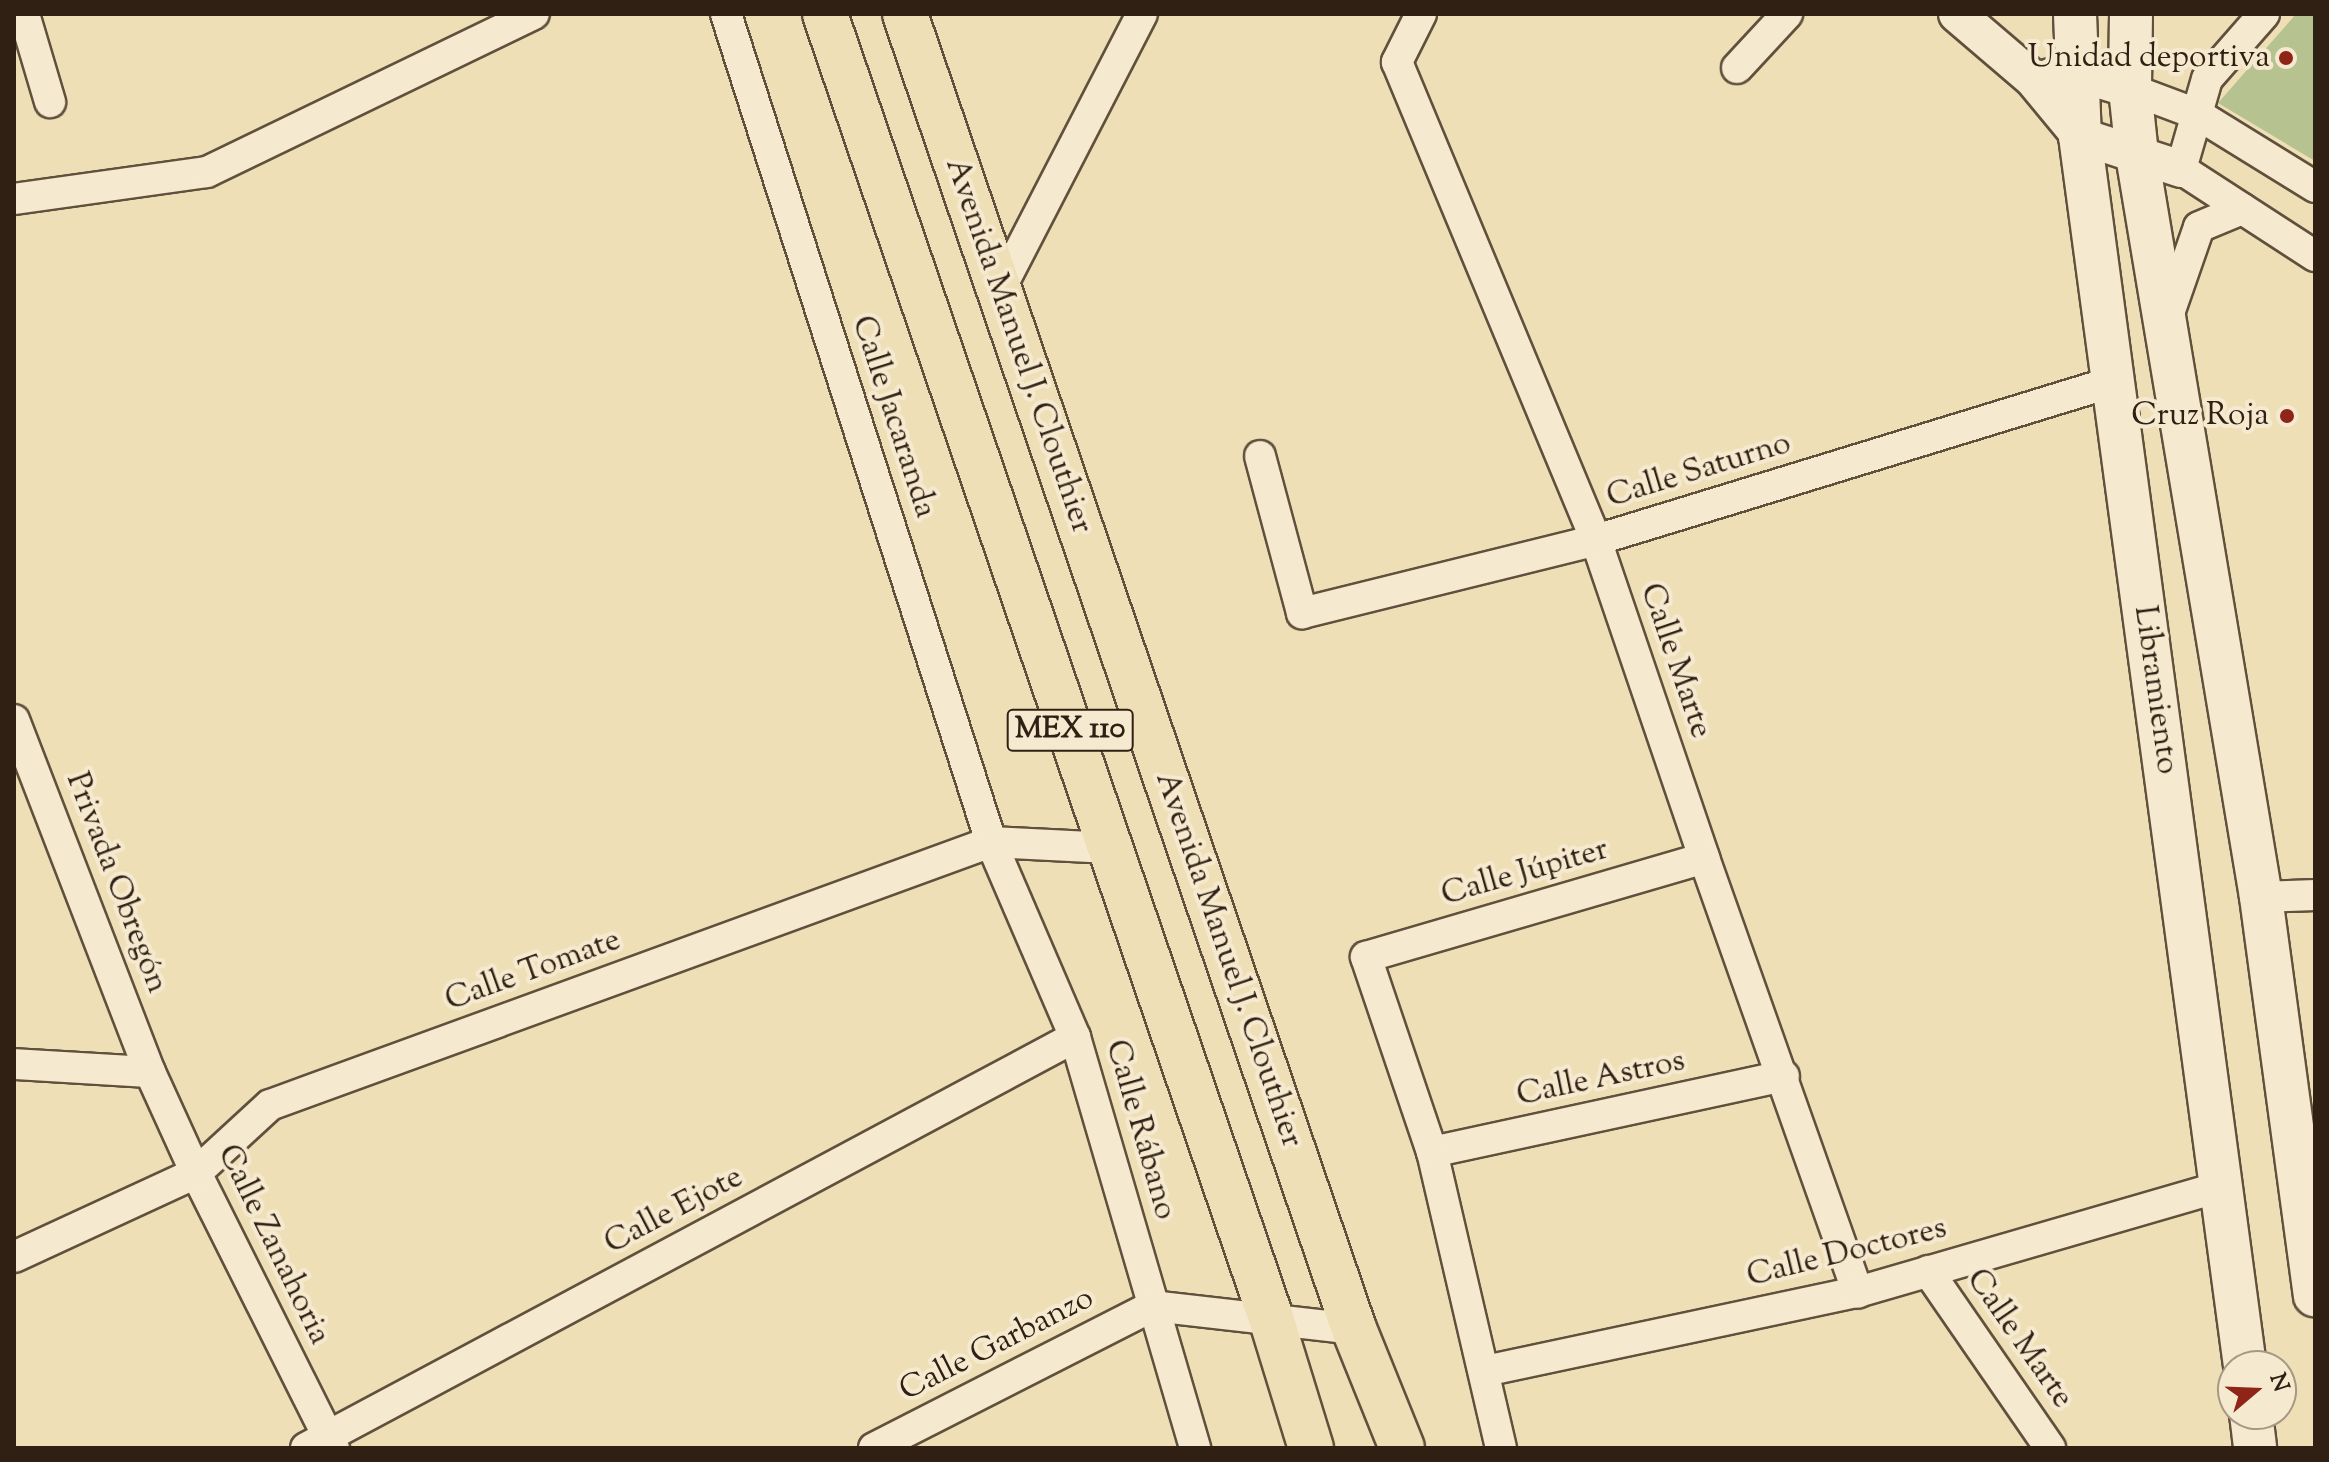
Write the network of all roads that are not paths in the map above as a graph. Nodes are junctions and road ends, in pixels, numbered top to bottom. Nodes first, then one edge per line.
1 (24, 14) edge
2 (534, 14) edge
3 (726, 14) edge
4 (825, 14) edge
5 (905, 14) edge
6 (1142, 14) edge
7 (1421, 14) edge
8 (1787, 14) edge
9 (1957, 14) edge
10 (2075, 14) edge
11 (2131, 14) edge
12 (2264, 14) edge
13 (1737, 68) dead end
14 (2077, 73) junction
15 (2033, 79) junction
16 (2130, 89) junction
17 (50, 102) dead end
18 (2197, 114) junction
19 (2080, 136) junction
20 (2137, 155) junction
21 (2181, 169) junction
22 (2315, 187) edge
23 (14, 199) edge
24 (2242, 209) junction
25 (2315, 256) edge
26 (999, 291) junction
27 (2165, 325) junction
28 (2112, 382) junction
29 (1260, 456) dead end
30 (1596, 540) junction
31 (14, 720) edge
32 (991, 842) junction
33 (1110, 848) junction
34 (1704, 858) junction
35 (2315, 895) edge
36 (2261, 897) junction
37 (1075, 1037) junction
38 (14, 1064) edge
39 (150, 1072) junction
40 (1784, 1076) junction
41 (1432, 1152) junction
42 (196, 1173) junction
43 (2223, 1186) junction
44 (14, 1257) edge
45 (1928, 1271) junction
46 (1858, 1292) junction
47 (2315, 1295) edge
48 (1153, 1306) junction
49 (1271, 1318) junction
50 (1354, 1329) junction
51 (2243, 1350) edge
52 (1485, 1371) junction
53 (323, 1444) edge
54 (874, 1448) edge
55 (1195, 1448) edge
56 (1311, 1448) edge
57 (1402, 1448) edge
58 (1501, 1448) edge
59 (2050, 1448) edge

1 - 17 street
2 - 23 street
3 - 32 street, Calle Jacaranda
4 - 33 main road, MEX 110
5 - 26 main road, Avenida Manuel J. Clouthier / MEX 110
6 - 26 street
7 - 30 street, Calle Marte
8 - 13 street
9 - 15 street
10 - 14 main road, Libramiento
11 - 16 main road
12 - 18 street
14 - 15 street
14 - 16 street
14 - 19 main road, Libramiento
15 - 19 street
16 - 18 street
16 - 20 main road
18 - 21 street
18 - 22 street
19 - 20 street
19 - 28 main road, Libramiento
20 - 21 street
20 - 27 main road
21 - 24 street
24 - 25 street
24 - 27 street
26 - 50 main road, Avenida Manuel J. Clouthier / MEX 110
27 - 36 main road
28 - 30 street, Calle Saturno
28 - 43 main road, Libramiento
29 - 30 street, Calle Saturno
30 - 34 street, Calle Marte
31 - 39 street, Privada Obregón
32 - 33 street, Calle Tomate
32 - 37 street, Calle Rábano
32 - 42 street, Calle Tomate
33 - 49 main road, MEX 110
34 - 40 street, Calle Marte
34 - 41 street, Calle Júpiter
35 - 36 street
36 - 47 main road
37 - 48 street, Calle Rábano
37 - 53 street, Calle Ejote
38 - 39 street
39 - 42 street, Calle Zanahoria
40 - 41 street, Calle Astros
40 - 46 street, Calle Marte
41 - 52 street
42 - 44 street, Calle Tomate
42 - 53 street, Calle Zanahoria
43 - 45 street, Calle Doctores
43 - 51 main road, Libramiento
45 - 46 street, Calle Doctores
45 - 59 street, Calle Marte
46 - 52 street, Calle Doctores
48 - 49 street
48 - 54 street, Calle Garbanzo
48 - 55 street, Calle Rábano
49 - 50 street
49 - 56 main road, MEX 110
50 - 57 main road, Avenida Manuel J. Clouthier / MEX 110
52 - 58 street

